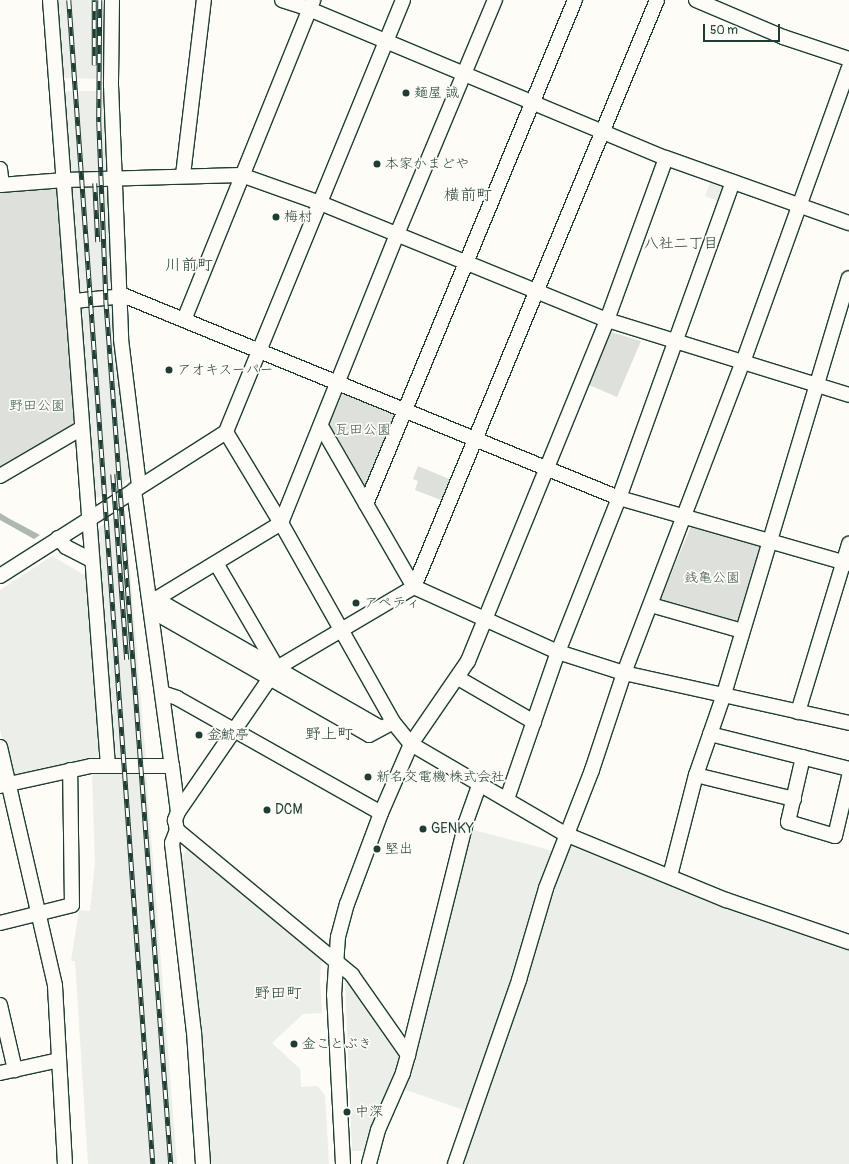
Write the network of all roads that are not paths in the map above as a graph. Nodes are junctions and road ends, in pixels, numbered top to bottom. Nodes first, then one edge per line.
1 (50, 0) edge
2 (112, 0) edge
3 (204, 0) edge
4 (282, 0) edge
5 (403, 0) edge
6 (496, 0) edge
7 (575, 0) edge
8 (657, 0) edge
9 (696, 0) edge
10 (311, 4) edge
11 (386, 43) junction
12 (849, 59) edge
13 (849, 67) edge
14 (465, 75) junction
15 (532, 103) junction
16 (604, 133) junction
17 (666, 158) junction
18 (0, 169) edge
19 (183, 175) junction
20 (242, 175) junction
21 (115, 179) junction
22 (65, 180) junction
23 (734, 182) junction
24 (1, 185) edge
25 (320, 203) junction
26 (800, 205) junction
27 (849, 223) edge
28 (397, 234) junction
29 (467, 264) junction
30 (849, 278) edge
31 (537, 293) junction
32 (119, 296) junction
33 (74, 300) junction
34 (184, 320) junction
35 (607, 320) junction
36 (677, 342) junction
37 (258, 351) junction
38 (743, 362) junction
39 (338, 383) junction
40 (817, 385) junction
41 (849, 394) edge
42 (405, 411) junction
43 (321, 426) junction
44 (82, 428) junction
45 (226, 432) junction
46 (475, 441) junction
47 (546, 470) junction
48 (0, 476) edge
49 (137, 488) junction
50 (619, 498) junction
51 (366, 504) junction
52 (89, 518) junction
53 (685, 518) junction
54 (281, 523) junction
55 (58, 538) junction
56 (769, 541) junction
57 (849, 544) edge
58 (92, 560) junction
59 (216, 563) junction
60 (846, 563) edge
61 (0, 576) edge
62 (414, 587) junction
63 (153, 602) junction
64 (651, 605) junction
65 (485, 619) junction
66 (341, 630) junction
67 (742, 631) junction
68 (558, 652) junction
69 (272, 673) junction
70 (624, 673) junction
71 (458, 678) junction
72 (162, 693) junction
73 (724, 694) junction
74 (798, 712) junction
75 (534, 722) junction
76 (849, 723) edge
77 (387, 725) junction
78 (235, 730) junction
79 (710, 734) junction
80 (411, 744) junction
81 (0, 747) edge
82 (804, 757) junction
83 (108, 766) junction
84 (172, 766) junction
85 (849, 769) edge
86 (70, 770) junction
87 (696, 775) junction
88 (849, 777) edge
89 (480, 783) junction
90 (4, 785) edge
91 (507, 799) junction
92 (794, 799) junction
93 (178, 812) junction
94 (381, 813) junction
95 (177, 830) junction
96 (566, 834) junction
97 (670, 876) junction
98 (39, 914) junction
99 (0, 923) edge
100 (849, 942) edge
101 (335, 959) junction
102 (0, 1005) edge
103 (408, 1055) junction
104 (59, 1060) junction
105 (15, 1070) junction
106 (0, 1073) edge
107 (65, 1164) edge
108 (203, 1164) edge
109 (343, 1164) edge
110 (369, 1164) edge
111 (455, 1164) edge

1 - 22 street
2 - 21 street
3 - 19 street
4 - 10 street
5 - 11 street
6 - 14 street
7 - 15 street
8 - 16 street
9 - 12 street
10 - 11 street
10 - 20 street
11 - 14 street
11 - 25 street
13 - 26 street
14 - 15 street
14 - 28 street
15 - 16 street
15 - 29 street
16 - 17 street
16 - 31 street
17 - 23 street
17 - 35 street
18 - 24 street
19 - 20 street
19 - 21 street
20 - 25 street
20 - 34 street
21 - 22 street
21 - 32 street
22 - 24 street
22 - 33 street
23 - 26 street
23 - 36 street
25 - 28 street
25 - 37 street
26 - 27 street
26 - 38 street
28 - 29 street
28 - 39 street
29 - 31 street
29 - 42 street
30 - 40 street
31 - 35 street
31 - 46 street
32 - 33 street
32 - 34 street
32 - 49 street
33 - 44 street
34 - 37 street
35 - 36 street
35 - 47 street
36 - 38 street
36 - 50 street
37 - 39 street
37 - 45 street
38 - 40 street
38 - 53 street
39 - 42 street
39 - 43 street
40 - 41 street
40 - 56 street
42 - 46 street
42 - 51 street
43 - 51 street
43 - 54 street
44 - 48 street
44 - 52 street
45 - 49 street
45 - 54 street
46 - 47 street
46 - 62 street
47 - 50 street
47 - 65 street
49 - 52 street
49 - 63 street
50 - 53 street
50 - 68 street
51 - 62 street
52 - 55 street
52 - 58 street
53 - 56 street
53 - 64 street
54 - 59 street
54 - 66 street
55 - 58 street
55 - 61 street
56 - 60 street
56 - 67 street
57 - 60 street
58 - 83 street
59 - 63 street
59 - 69 street
60 - 74 street
62 - 65 street
62 - 66 street
63 - 69 street
63 - 72 street
64 - 67 street
64 - 70 street
65 - 68 street
65 - 71 street
66 - 69 street
66 - 77 street
67 - 73 street
68 - 70 street
68 - 75 street
69 - 77 street
69 - 78 street
70 - 73 street
70 - 96 street
71 - 75 street
71 - 80 street
72 - 78 street
72 - 84 street
73 - 74 street
73 - 79 street
74 - 76 street
75 - 91 street
77 - 80 street
78 - 93 street
78 - 94 street
79 - 82 street
79 - 87 street
80 - 89 street
80 - 94 street
81 - 90 street
82 - 85 street
82 - 92 street
83 - 84 street
83 - 86 street
84 - 93 street
86 - 90 street
86 - 98 street
87 - 92 street
87 - 97 street
88 - 92 street
89 - 91 street
89 - 103 street
90 - 98 street
91 - 96 street
93 - 95 street
94 - 101 street
95 - 101 street
95 - 108 street
96 - 97 street
96 - 111 street
97 - 100 street
98 - 99 street
98 - 104 street
101 - 103 street
101 - 109 street
102 - 105 street
103 - 110 street
104 - 105 street
104 - 107 street
105 - 106 street

